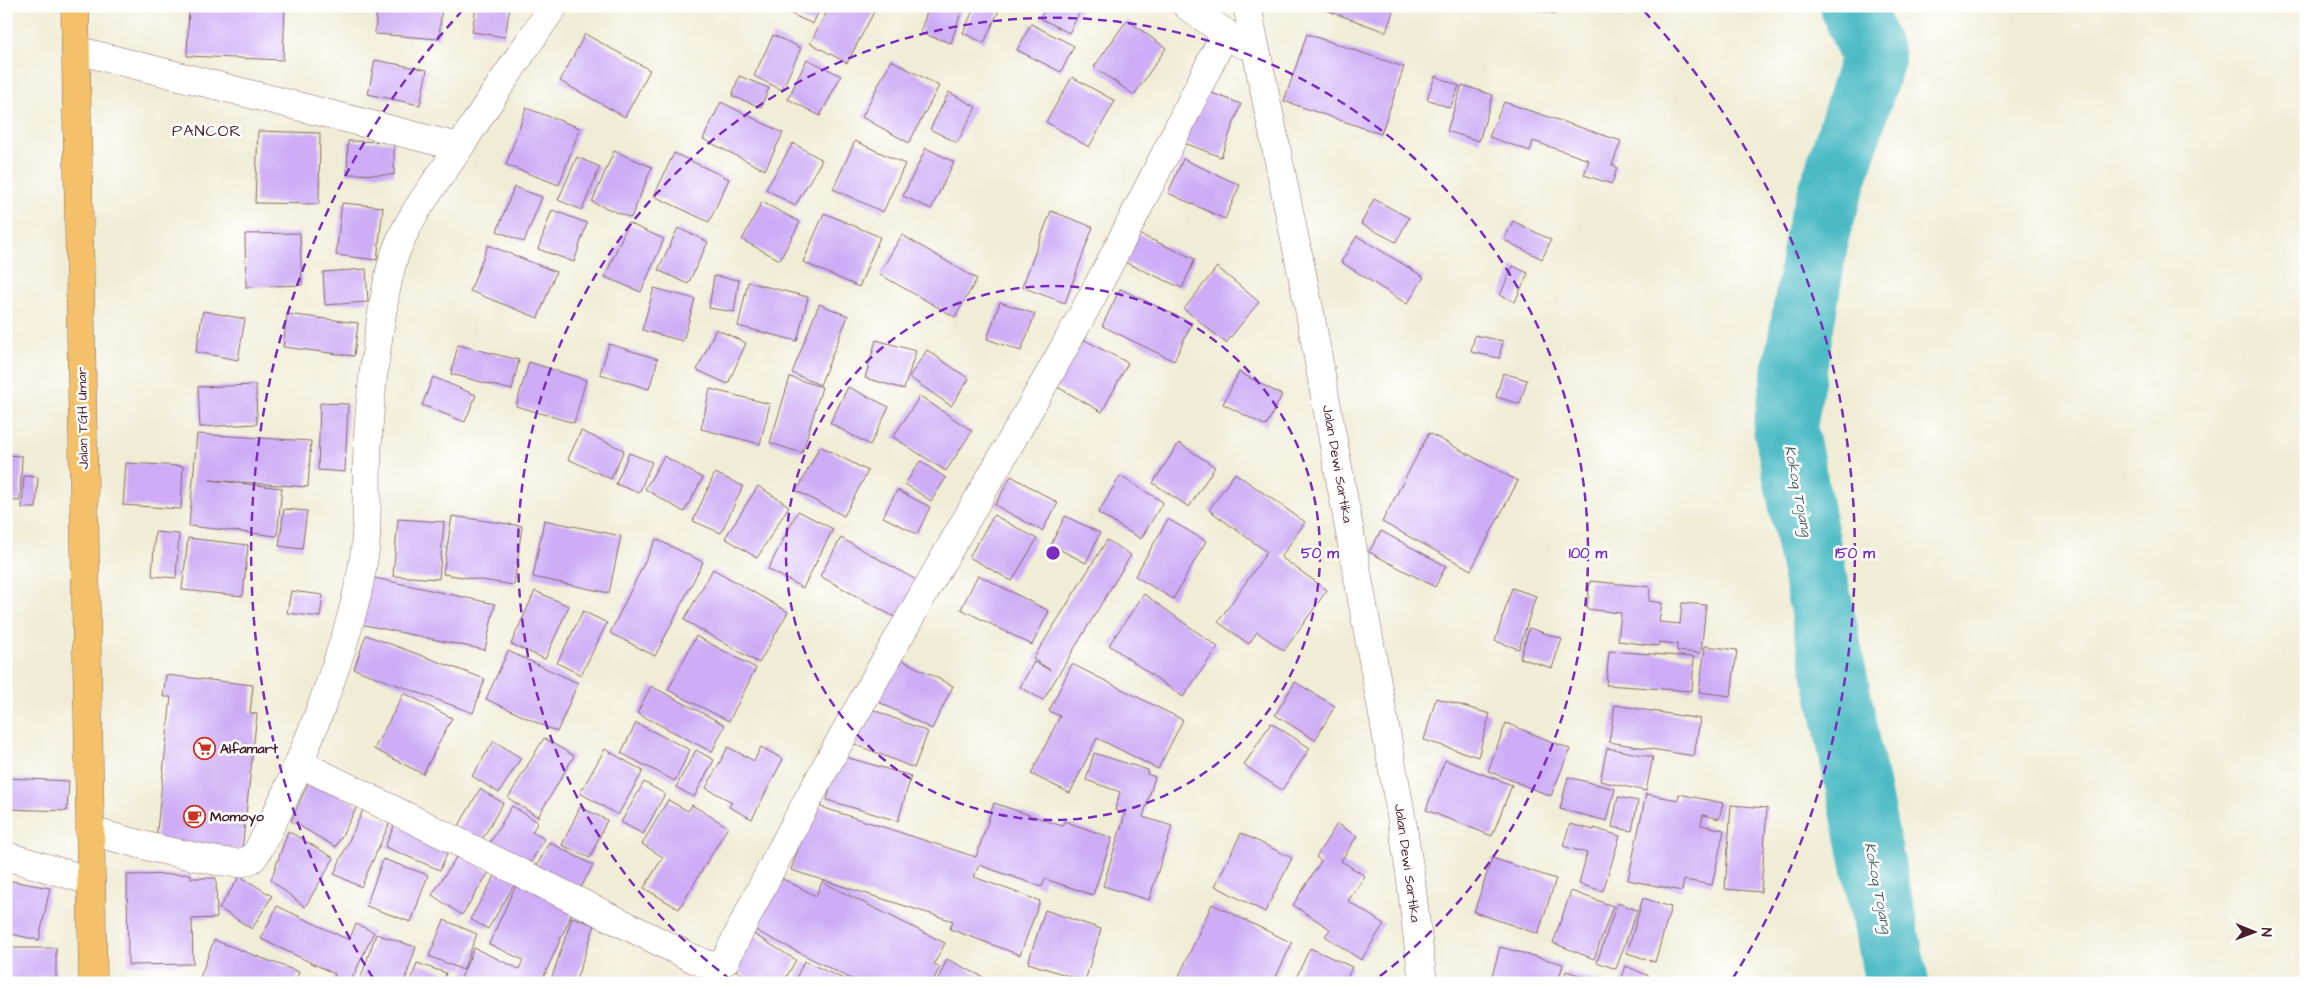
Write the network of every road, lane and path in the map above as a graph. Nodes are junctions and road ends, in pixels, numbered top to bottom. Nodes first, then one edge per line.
1 (75, 6) edge
2 (554, 6) edge
3 (1186, 6) edge
4 (1247, 6) edge
5 (1225, 33) junction
6 (76, 50) junction
7 (1258, 56) junction
8 (459, 147) junction
9 (300, 762) junction
10 (90, 831) junction
11 (6, 856) edge
12 (91, 881) junction
13 (93, 983) edge
14 (1423, 983) edge

1 - 6 main road, Jalan TGH Umar
2 - 8 street
3 - 5 street
4 - 7 street, Jalan Dewi Sartika
5 - 7 street
5 - 9 street
6 - 8 street
6 - 10 main road, Jalan TGH Umar
7 - 14 street, Jalan Dewi Sartika
8 - 9 street
9 - 10 street
10 - 12 main road, Jalan TGH Umar
11 - 12 street
12 - 13 main road, Jalan TGH Umar

